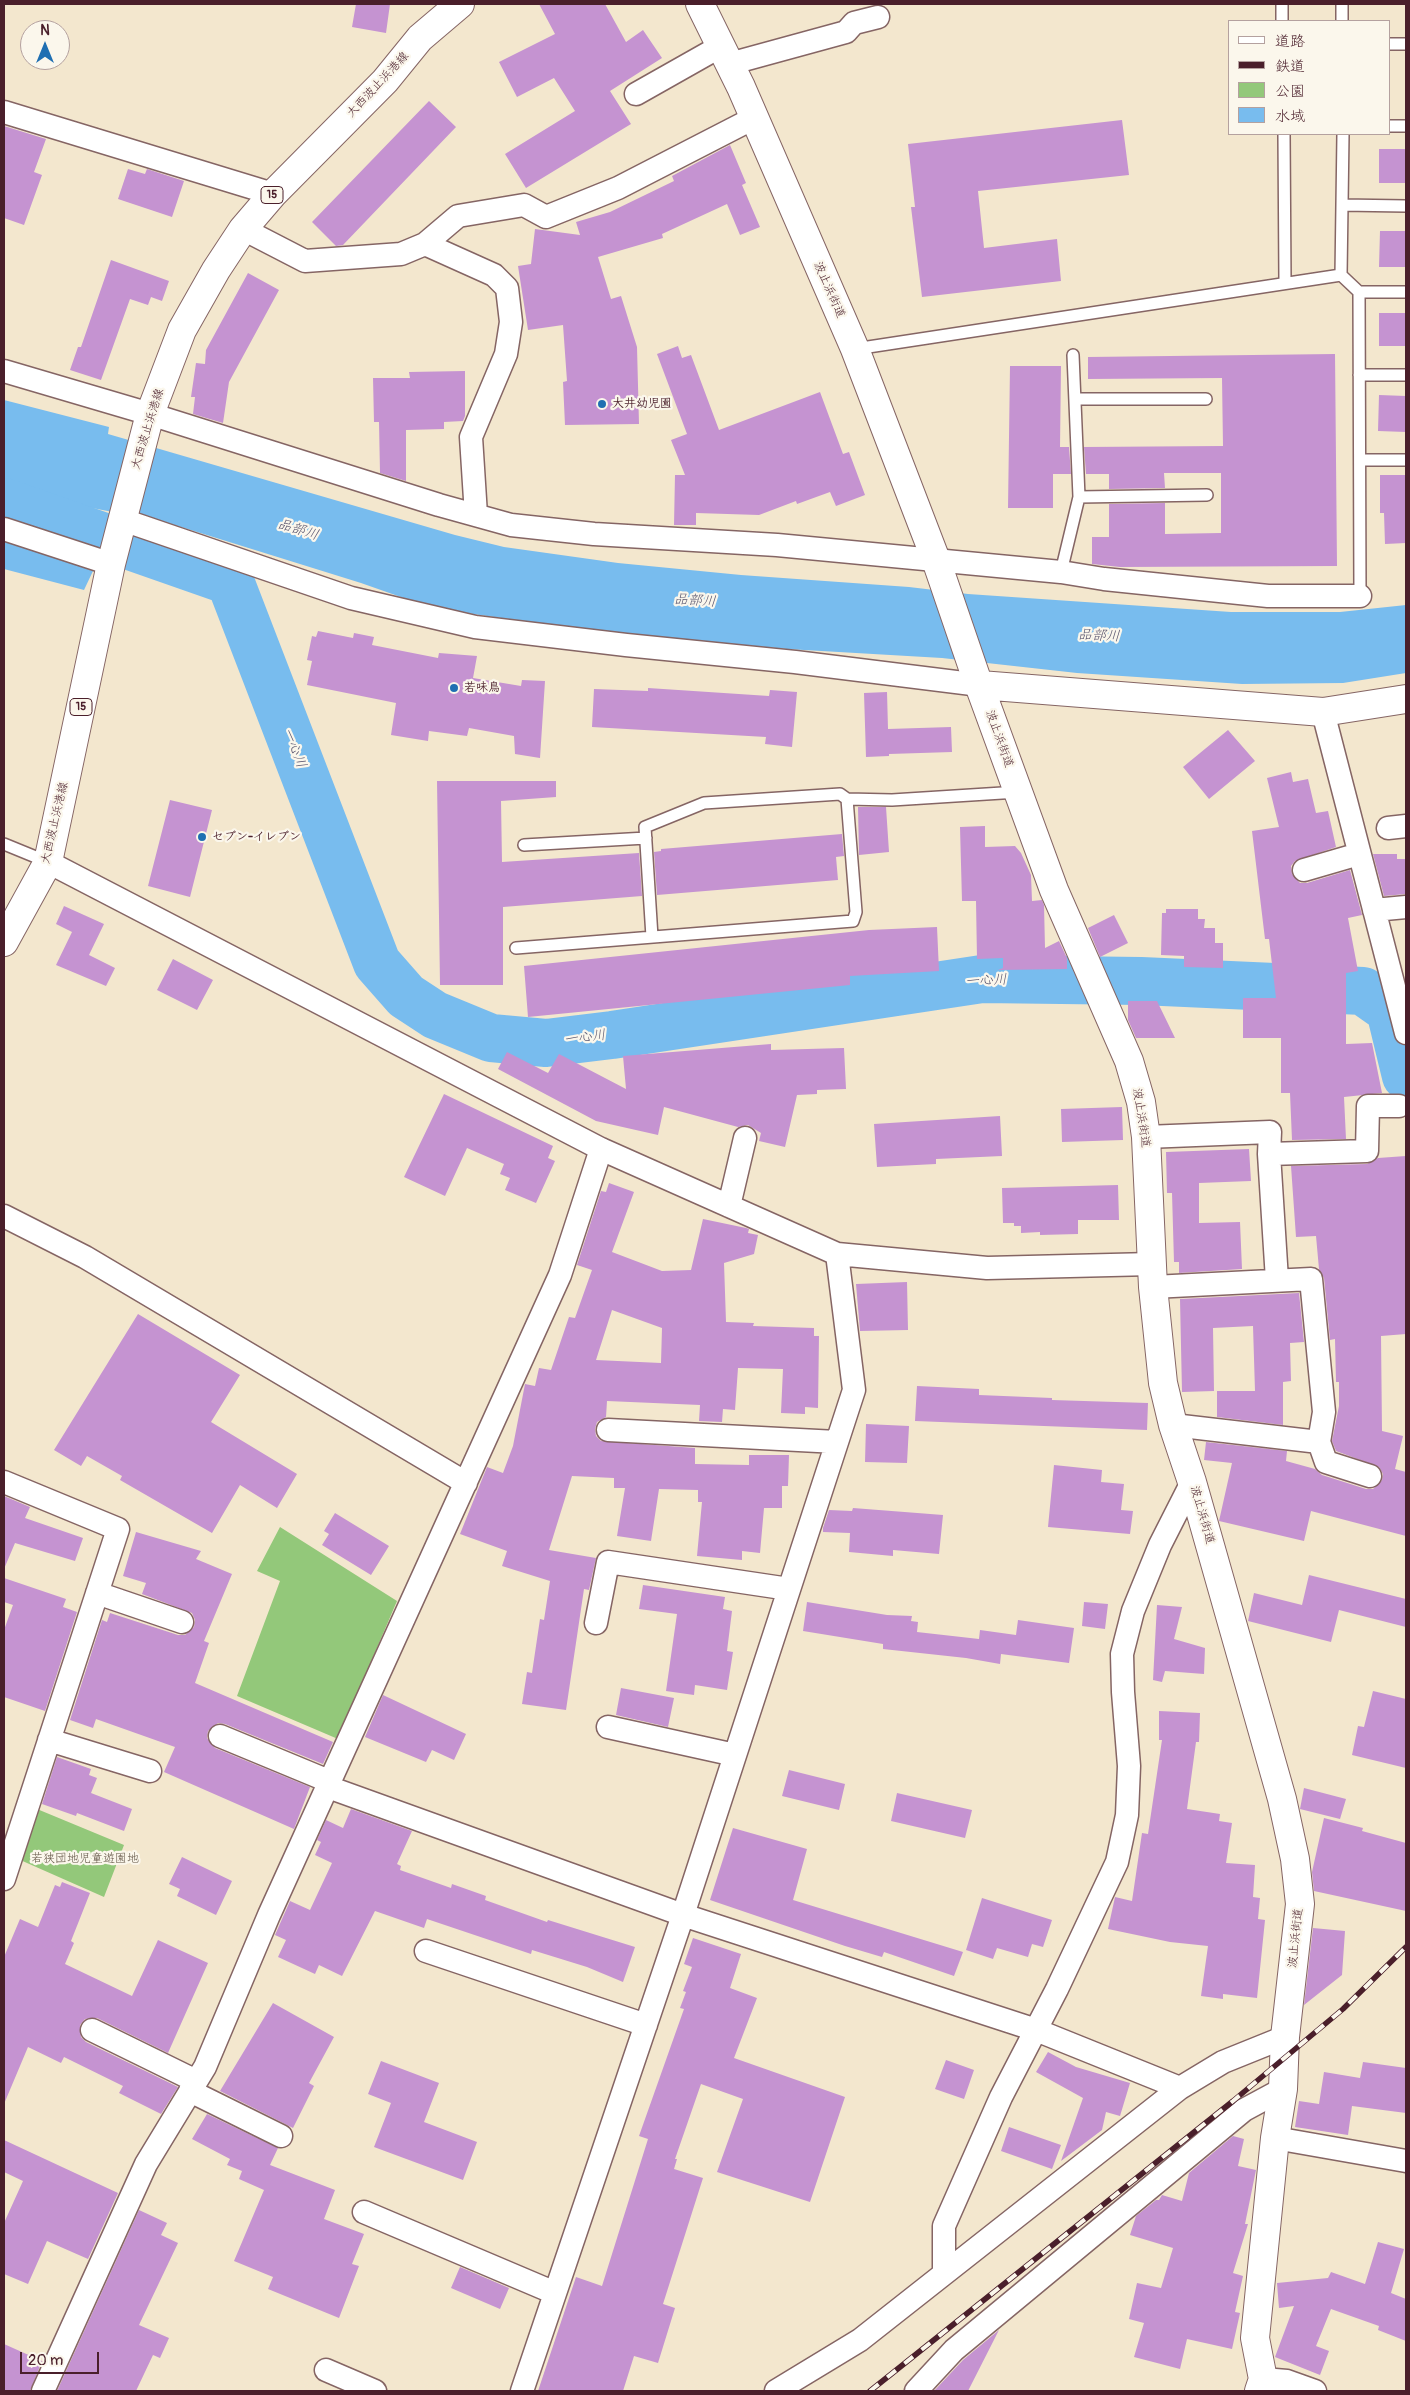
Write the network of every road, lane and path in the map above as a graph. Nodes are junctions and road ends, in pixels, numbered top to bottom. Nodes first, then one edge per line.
1 (460, 4) edge
2 (700, 4) edge
3 (1282, 4) edge
4 (1342, 4) edge
5 (878, 17) dead end
6 (1282, 20) edge
7 (1342, 20) edge
8 (1390, 44) edge
9 (1406, 44) edge
10 (725, 55) junction
11 (636, 94) dead end
12 (4, 112) edge
13 (754, 118) junction
14 (1390, 126) edge
15 (1406, 126) edge
16 (1284, 135) edge
17 (1342, 135) edge
18 (273, 194) junction
19 (1342, 205) junction
20 (1406, 206) edge
21 (243, 229) junction
22 (425, 244) junction
23 (1342, 275) junction
24 (1285, 282) junction
25 (1359, 292) junction
26 (1406, 292) edge
27 (855, 349) junction
28 (1073, 355) dead end
29 (4, 371) edge
30 (1359, 375) junction
31 (1406, 375) edge
32 (1075, 398) junction
33 (1206, 398) dead end
34 (148, 422) junction
35 (1360, 460) junction
36 (1406, 460) edge
37 (1207, 495) dead end
38 (1079, 497) junction
39 (476, 515) junction
40 (123, 520) junction
41 (4, 529) edge
42 (113, 558) junction
43 (940, 571) junction
44 (1061, 572) junction
45 (1360, 596) joint
46 (977, 680) junction
47 (1406, 698) edge
48 (1323, 712) junction
49 (1018, 792) junction
50 (847, 798) junction
51 (646, 838) junction
52 (4, 844) edge
53 (524, 845) dead end
54 (1359, 854) junction
55 (48, 862) junction
56 (1304, 870) dead end
57 (1406, 907) edge
58 (1374, 910) junction
59 (652, 937) junction
60 (4, 942) edge
61 (516, 948) dead end
62 (1406, 1032) edge
63 (1399, 1106) dead end
64 (1146, 1137) junction
65 (745, 1138) dead end
66 (601, 1149) junction
67 (1269, 1154) junction
68 (728, 1206) junction
69 (4, 1216) edge
70 (837, 1254) junction
71 (1152, 1275) junction
72 (1277, 1280) junction
73 (1173, 1425) junction
74 (608, 1430) dead end
75 (836, 1442) junction
76 (1319, 1442) junction
77 (1370, 1476) dead end
78 (4, 1482) edge
79 (1192, 1482) junction
80 (466, 1483) junction
81 (789, 1589) junction
82 (97, 1593) junction
83 (182, 1622) dead end
84 (596, 1622) dead end
85 (608, 1728) dead end
86 (220, 1736) dead end
87 (49, 1740) junction
88 (735, 1754) junction
89 (150, 1771) dead end
90 (329, 1784) junction
91 (6, 1866) edge
92 (683, 1915) junction
93 (426, 1951) dead end
94 (646, 2025) junction
95 (92, 2030) dead end
96 (1036, 2030) junction
97 (1286, 2037) junction
98 (193, 2086) junction
99 (1180, 2088) junction
100 (1282, 2089) junction
101 (281, 2136) dead end
102 (1275, 2138) junction
103 (1406, 2161) edge
104 (364, 2212) dead end
105 (944, 2274) junction
106 (555, 2293) junction
107 (326, 2370) dead end
108 (1261, 2385) edge
109 (43, 2391) edge
110 (375, 2391) edge
111 (522, 2391) edge
112 (776, 2391) edge
113 (916, 2391) edge
114 (1315, 2391) edge

1 - 18 street, 大西波止浜港線 / 15
2 - 10 street, 波止浜街道
3 - 6 lane
4 - 7 lane
5 - 10 street
8 - 9 lane
10 - 11 street
10 - 13 street, 波止浜街道
12 - 18 street
13 - 22 street
13 - 27 street, 波止浜街道
14 - 15 lane
16 - 24 lane
17 - 19 lane
18 - 21 street, 大西波止浜港線 / 15
19 - 20 lane
19 - 23 lane
21 - 22 street
21 - 34 street, 大西波止浜港線 / 15
22 - 39 street
23 - 24 lane
23 - 25 lane
24 - 27 lane
25 - 26 lane
25 - 30 lane
27 - 43 street, 波止浜街道
28 - 32 lane
29 - 34 street
30 - 31 lane
30 - 35 lane
32 - 33 lane
32 - 38 lane
34 - 39 street
34 - 40 street, 大西波止浜港線 / 15
35 - 36 lane
35 - 45 lane
37 - 38 lane
38 - 44 lane
39 - 43 street
40 - 42 street, 大西波止浜港線 / 15
40 - 46 street
41 - 42 street
42 - 55 street, 大西波止浜港線 / 15
43 - 44 street
43 - 46 street, 波止浜街道
44 - 45 street
46 - 48 street
46 - 49 street, 波止浜街道
47 - 48 street
48 - 54 street
49 - 50 lane
49 - 64 street, 波止浜街道
50 - 51 lane
50 - 59 lane
51 - 53 lane
51 - 59 lane
52 - 55 lane
54 - 56 street
54 - 58 street
55 - 60 street, 大西波止浜港線 / 15
55 - 66 street
57 - 58 street
58 - 62 street
59 - 61 lane
63 - 67 street
64 - 67 street
64 - 71 street, 波止浜街道
65 - 68 street
66 - 68 street
66 - 80 street
67 - 72 street
68 - 70 street
69 - 80 street
70 - 71 street
70 - 75 street
71 - 72 street
71 - 73 street, 波止浜街道
72 - 76 street
73 - 76 street
73 - 79 street, 波止浜街道
74 - 75 street
75 - 81 street
76 - 77 street
78 - 82 street
79 - 96 street
79 - 97 street, 波止浜街道
80 - 90 street
81 - 84 street
81 - 88 street
82 - 83 street
82 - 87 street
85 - 88 street
86 - 90 street
87 - 89 street
87 - 91 street
88 - 92 street
90 - 92 street
90 - 98 street
92 - 94 street
92 - 96 street
93 - 94 street
94 - 106 street
95 - 98 street
96 - 99 street
96 - 105 street
97 - 99 street
97 - 100 street, 波止浜街道
98 - 101 street
98 - 109 street
99 - 105 street
100 - 102 street, 波止浜街道
100 - 113 street
102 - 103 street
102 - 108 street, 波止浜街道
104 - 106 street
105 - 112 street
106 - 111 street
107 - 110 street
108 - 114 street

